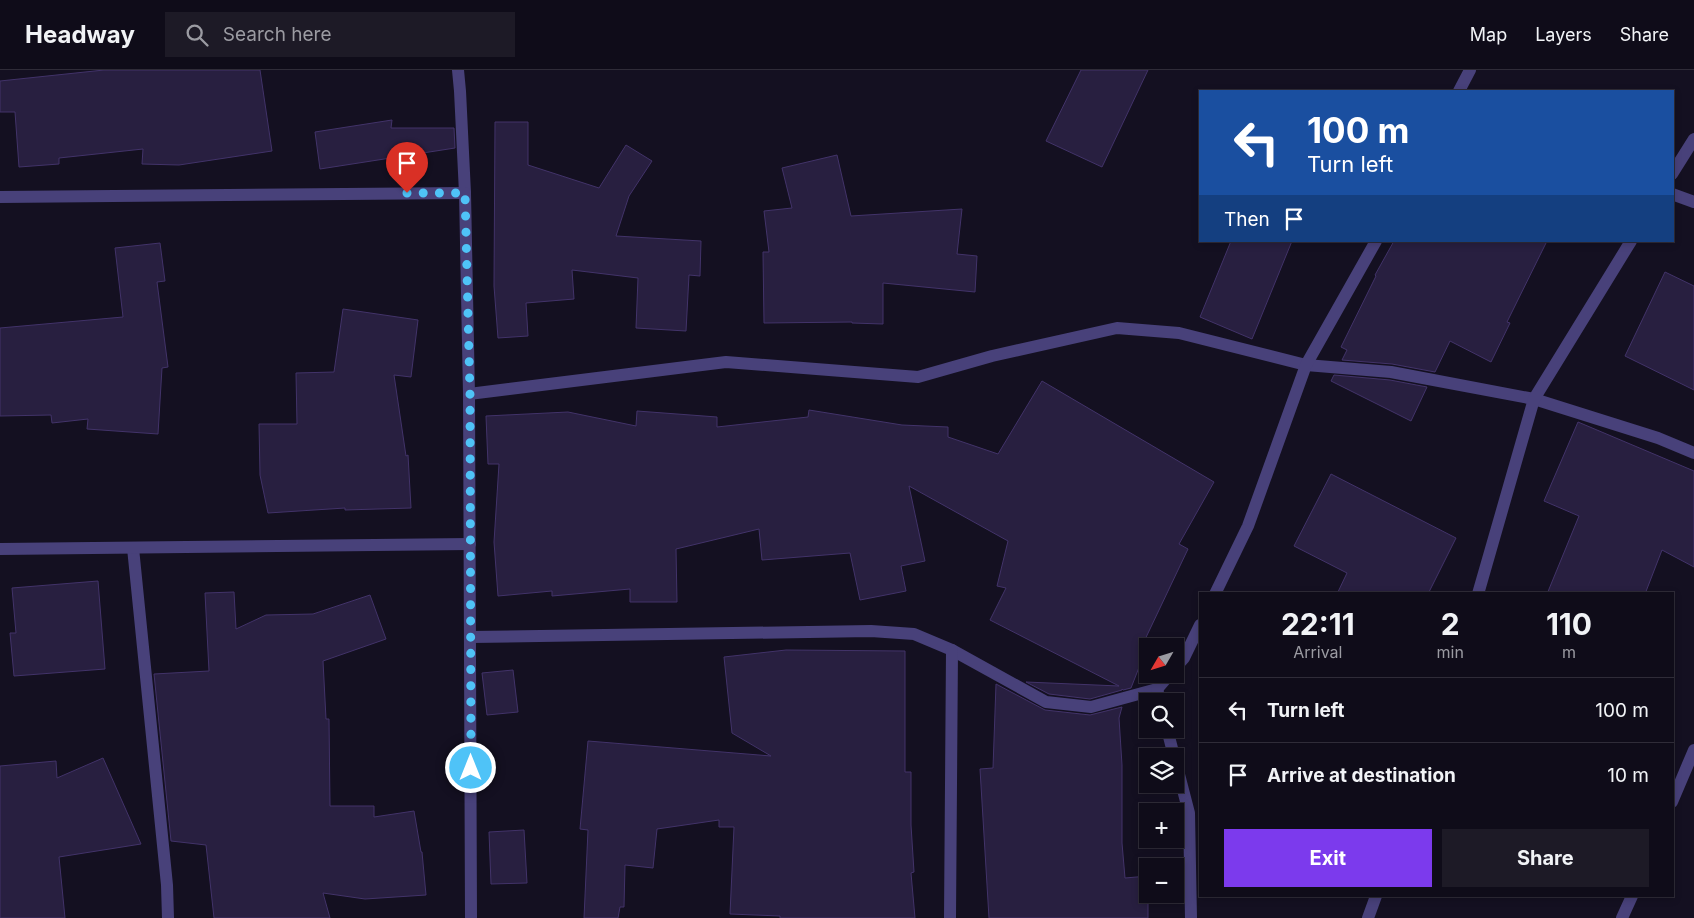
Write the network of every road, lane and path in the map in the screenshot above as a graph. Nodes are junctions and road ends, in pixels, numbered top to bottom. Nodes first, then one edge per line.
1 (458, 70) edge
2 (1470, 70) edge
3 (1460, 90) edge
4 (1694, 139) edge
5 (1674, 171) edge
6 (465, 193) junction
7 (1674, 195) edge
8 (0, 197) edge
9 (1694, 202) edge
10 (1375, 242) edge
11 (1630, 242) edge
12 (1306, 365) junction
13 (470, 394) junction
14 (1534, 399) junction
15 (1694, 453) edge
16 (470, 544) junction
17 (133, 548) junction
18 (0, 549) edge
19 (1216, 592) edge
20 (1479, 592) edge
21 (1199, 627) edge
22 (471, 637) junction
23 (952, 650) junction
24 (1184, 658) edge
25 (1139, 698) edge
26 (1694, 750) edge
27 (1184, 793) edge
28 (1674, 797) edge
29 (1376, 897) edge
30 (1632, 897) edge
31 (168, 918) edge
32 (471, 918) edge
33 (950, 918) edge
34 (1191, 918) edge
35 (1368, 918) edge
36 (1622, 918) edge

1 - 6 street
2 - 3 street
4 - 5 street
6 - 8 street
6 - 13 street
7 - 9 street
10 - 12 street
11 - 14 street
12 - 13 street
12 - 14 street
12 - 19 street
13 - 16 street
14 - 15 street
14 - 20 street
16 - 17 street
16 - 22 street
17 - 18 street
17 - 31 street
21 - 24 street
22 - 23 street
22 - 32 street
23 - 25 street
23 - 33 street
26 - 28 street
27 - 34 street
29 - 35 street
30 - 36 street

